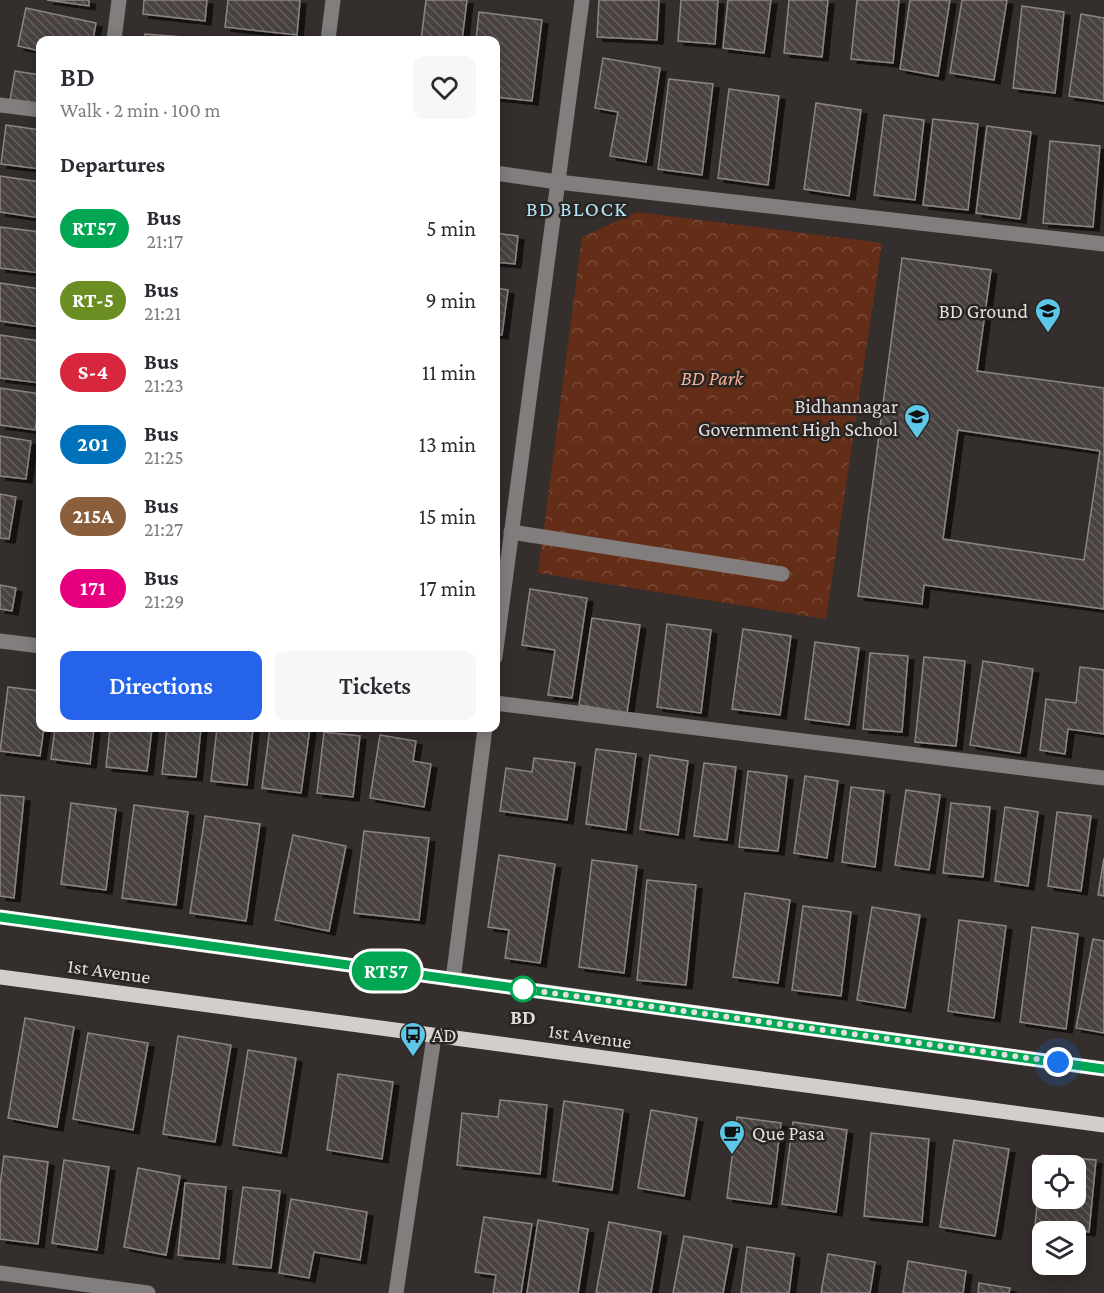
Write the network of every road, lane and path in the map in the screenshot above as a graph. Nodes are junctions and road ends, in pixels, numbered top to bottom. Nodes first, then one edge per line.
1 (119, 0) edge
2 (333, 0) edge
3 (582, 0) edge
4 (114, 36) edge
5 (328, 36) edge
6 (0, 105) edge
7 (36, 110) edge
8 (500, 175) edge
9 (558, 182) junction
10 (1104, 244) edge
11 (512, 532) junction
12 (782, 574) dead end
13 (500, 620) edge
14 (0, 641) edge
15 (36, 642) edge
16 (500, 704) edge
17 (484, 732) edge
18 (1104, 778) edge
19 (0, 917) edge
20 (0, 977) edge
21 (453, 980) junction
22 (434, 1037) junction
23 (1104, 1069) edge
24 (1104, 1125) edge
25 (0, 1273) edge
26 (148, 1293) edge
27 (396, 1293) edge

1 - 4 street
2 - 5 street
3 - 9 street
6 - 7 street
8 - 9 street
9 - 10 street
9 - 11 street
11 - 12 street
11 - 13 street
14 - 15 street
16 - 18 street
17 - 21 street
19 - 21 main road
20 - 22 main road, 1st Avenue
21 - 23 main road
22 - 24 main road, 1st Avenue
22 - 27 street
25 - 26 street

